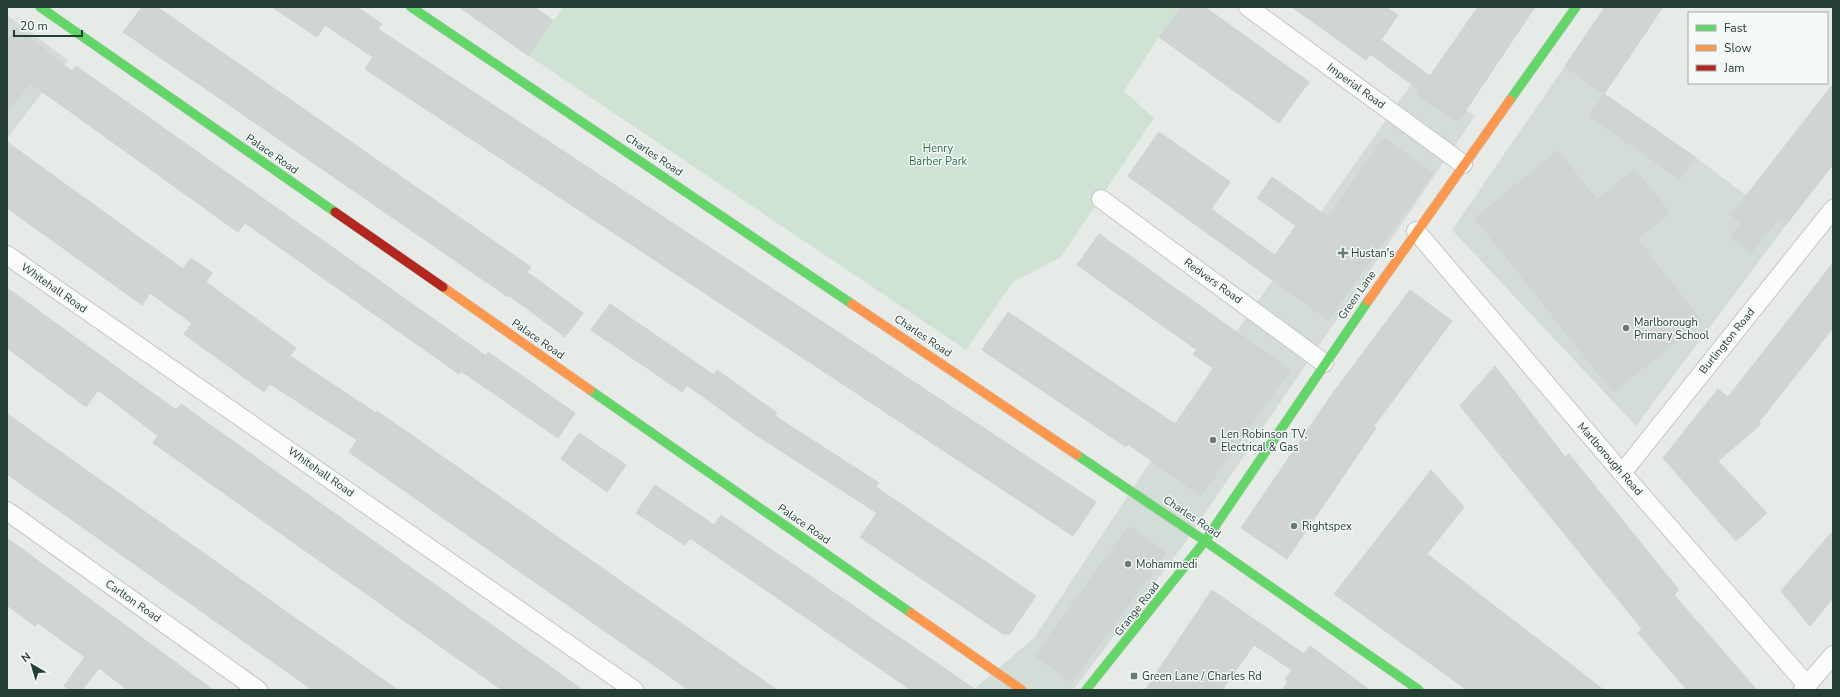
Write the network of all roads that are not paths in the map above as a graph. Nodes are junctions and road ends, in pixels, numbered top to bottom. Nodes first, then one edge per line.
1 (40, 7) edge
2 (410, 7) edge
3 (1248, 7) edge
4 (1576, 7) edge
5 (1463, 164) junction
6 (1101, 199) dead end
7 (1833, 209) edge
8 (1416, 231) junction
9 (7, 255) edge
10 (1324, 363) junction
11 (1622, 473) junction
12 (7, 512) edge
13 (1205, 540) junction
14 (1833, 655) edge
15 (1805, 688) edge
16 (258, 690) edge
17 (634, 690) edge
18 (1022, 690) edge
19 (1086, 690) edge
20 (1419, 690) edge

1 - 18 street, Palace Road
2 - 13 street, Charles Road
3 - 5 street, Imperial Road
4 - 5 street, Green Lane
5 - 8 street, Green Lane
6 - 10 street, Redvers Road
7 - 11 street, Burlington Road
8 - 10 street, Green Lane
8 - 11 street, Marlborough Road
9 - 17 street, Whitehall Road
10 - 13 street, Green Lane
11 - 15 street, Marlborough Road
12 - 16 street, Carlton Road
13 - 19 street, Grange Road
13 - 20 street, Charles Road
14 - 15 street

